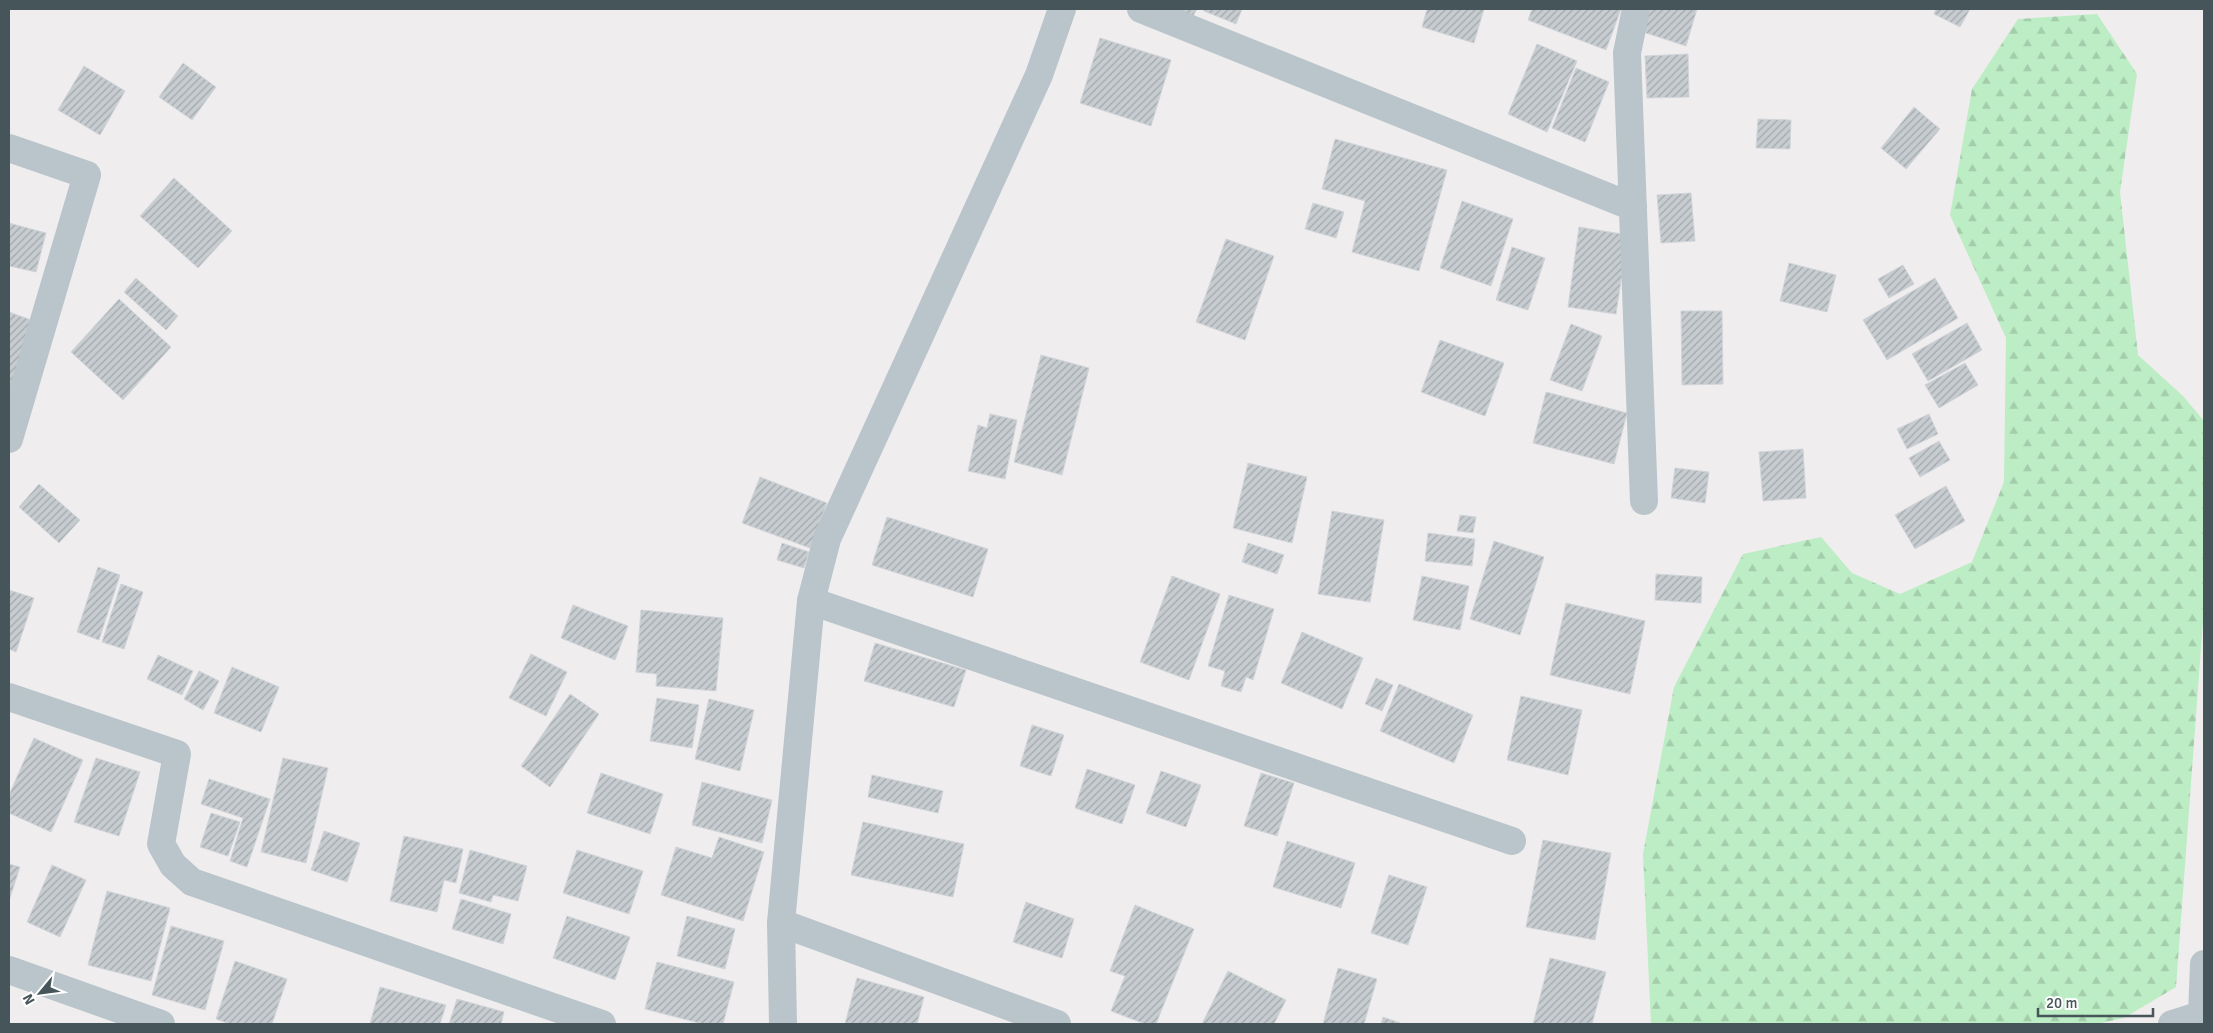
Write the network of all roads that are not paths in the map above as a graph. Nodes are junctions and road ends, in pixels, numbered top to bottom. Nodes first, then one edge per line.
1 (1062, 9) edge
2 (1140, 9) edge
3 (1636, 9) edge
4 (9, 148) edge
5 (1633, 206) junction
6 (10, 426) edge
7 (1644, 501) dead end
8 (811, 601) junction
9 (9, 697) edge
10 (1512, 841) dead end
11 (781, 923) junction
12 (2204, 964) edge
13 (9, 970) edge
14 (2203, 1014) edge
15 (161, 1024) edge
16 (602, 1024) edge
17 (783, 1024) edge
18 (1057, 1024) edge
19 (2172, 1024) edge

1 - 8 street
2 - 5 street
3 - 5 street
4 - 6 street
5 - 7 street
8 - 10 street
8 - 11 street
9 - 16 street
11 - 17 street
11 - 18 street
12 - 14 street
13 - 15 street
14 - 19 street

